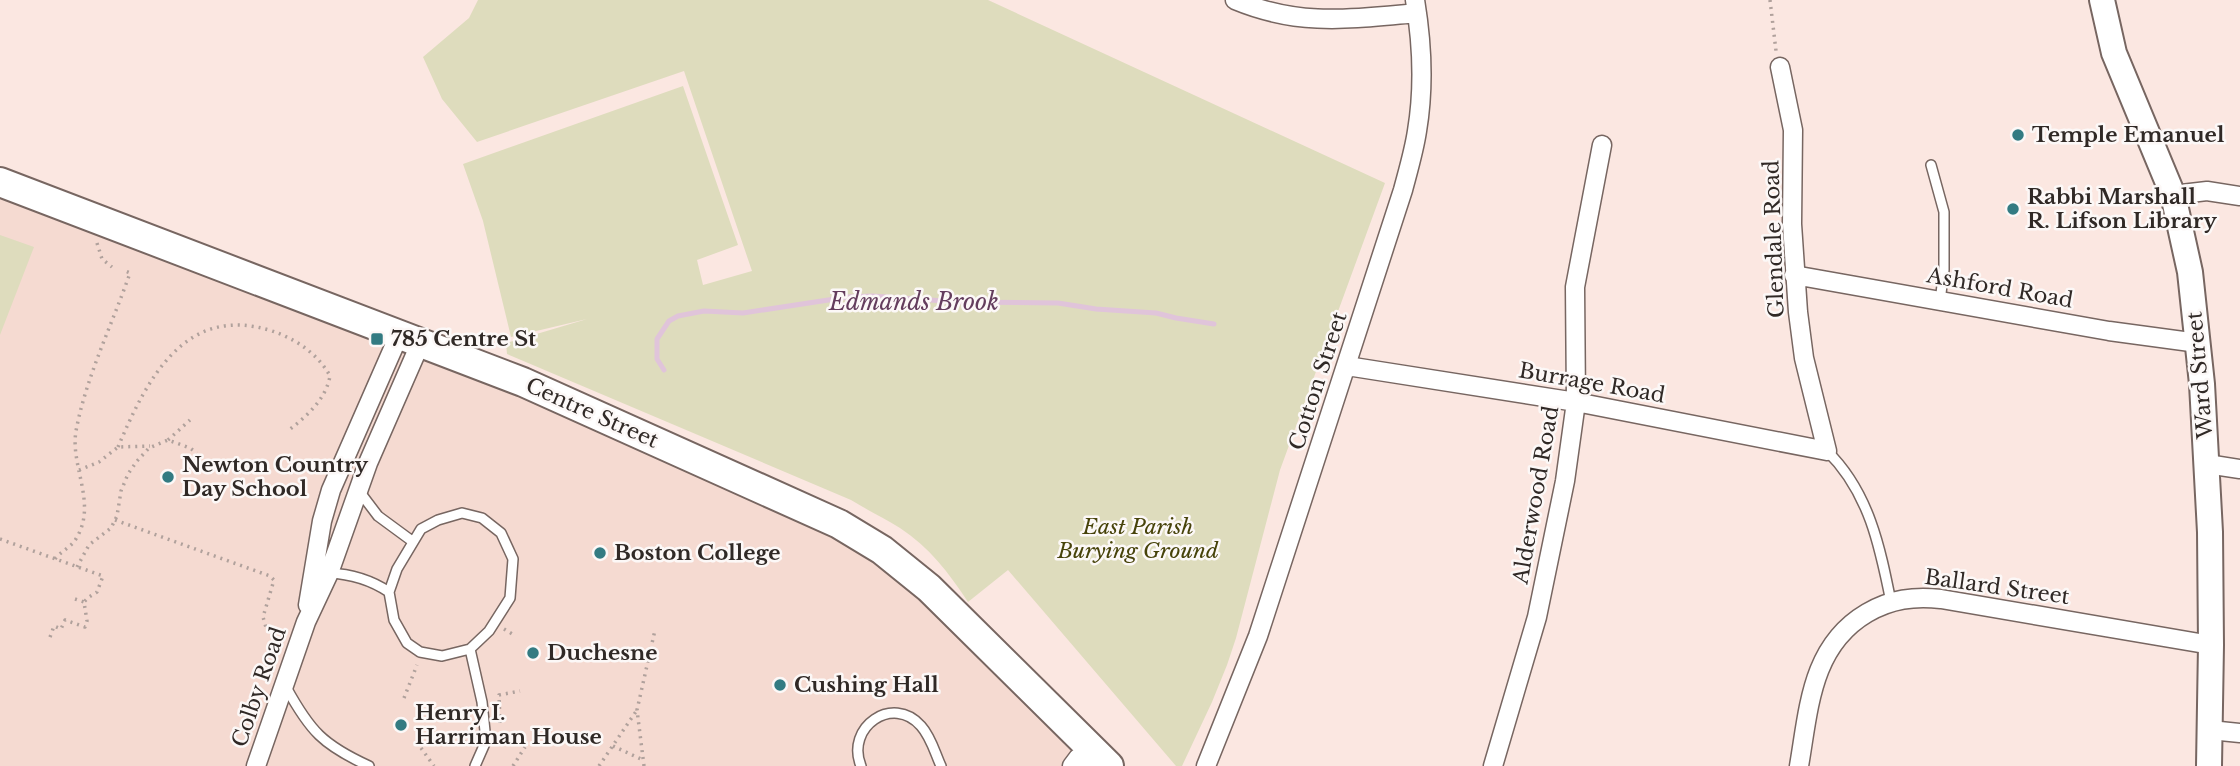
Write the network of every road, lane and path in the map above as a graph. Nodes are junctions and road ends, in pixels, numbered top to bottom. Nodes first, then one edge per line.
1 (1235, 0) edge
2 (1770, 0) edge
3 (2102, 0) edge
4 (1416, 6) edge
5 (1780, 67) joint
6 (1602, 145) dead end
7 (1931, 165) dead end
8 (0, 181) edge
9 (2173, 195) junction
10 (2240, 196) edge
11 (96, 241) dead end
12 (112, 267) dead end
13 (125, 271) dead end
14 (1794, 275) junction
15 (1940, 301) junction
16 (410, 339) junction
17 (2198, 344) junction
18 (1347, 366) junction
19 (1576, 402) junction
20 (190, 420) dead end
21 (289, 430) dead end
22 (168, 440) junction
23 (153, 446) junction
24 (118, 447) junction
25 (1827, 451) junction
26 (197, 453) dead end
27 (2207, 464) junction
28 (79, 470) junction
29 (2240, 470) edge
30 (359, 491) junction
31 (115, 520) junction
32 (0, 539) edge
33 (412, 541) junction
34 (55, 559) junction
35 (77, 566) junction
36 (329, 573) junction
37 (389, 592) junction
38 (75, 599) dead end
39 (84, 602) junction
40 (1891, 602) junction
41 (306, 622) junction
42 (655, 631) dead end
43 (49, 640) dead end
44 (299, 643) junction
45 (2211, 645) junction
46 (470, 649) junction
47 (420, 658) dead end
48 (285, 686) junction
49 (520, 691) dead end
50 (404, 698) dead end
51 (637, 710) junction
52 (2210, 730) junction
53 (2240, 733) edge
54 (445, 734) dead end
55 (500, 734) dead end
56 (472, 745) dead end
57 (612, 746) junction
58 (525, 747) dead end
59 (421, 748) dead end
60 (643, 760) junction
61 (1103, 764) edge
62 (256, 766) edge
63 (369, 766) edge
64 (434, 766) edge
65 (475, 766) edge
66 (513, 766) edge
67 (599, 766) edge
68 (644, 766) edge
69 (861, 766) edge
70 (941, 766) edge
71 (1072, 766) edge
72 (1206, 766) edge
73 (1493, 766) edge
74 (1799, 766) edge
75 (2209, 766) edge

1 - 4 street
2 - 5 path
3 - 9 street, Ward Street
4 - 18 street, Cotton Street
5 - 14 street, Glendale Road
6 - 19 street, Alderwood Road
7 - 15 lane
8 - 16 main road, Centre Street
9 - 10 street
9 - 17 street, Ward Street
11 - 12 path
13 - 28 path
14 - 15 street, Ashford Road
14 - 25 street, Glendale Road
15 - 17 street, Ashford Road
16 - 30 street, Colby Road
16 - 41 street, Colby Road
16 - 61 main road, Centre Street
17 - 27 street, Ward Street
18 - 19 street, Burrage Road
18 - 72 street, Cotton Street
19 - 25 street, Burrage Road
19 - 73 street, Alderwood Road
20 - 22 path
21 - 24 path
22 - 23 path
22 - 26 path
23 - 24 path
23 - 31 path
24 - 28 path
25 - 40 lane, Glendale Road
27 - 29 street
27 - 45 street, Ward Street
28 - 34 path
30 - 33 lane
30 - 36 street, Colby Road
31 - 35 path
31 - 44 path
32 - 34 path
33 - 37 lane
33 - 46 lane
34 - 35 path
35 - 39 path
36 - 37 lane
36 - 41 street, Colby Road
37 - 46 lane
38 - 39 path
39 - 43 path
40 - 45 street, Ballard Street
40 - 74 street, Ballard Street
41 - 44 street, Colby Road
42 - 51 path
44 - 48 street, Colby Road
45 - 52 street, Ward Street
46 - 65 lane
47 - 50 path
48 - 62 street, Colby Road
48 - 63 lane
49 - 55 path
51 - 57 path
51 - 60 path
52 - 53 street
52 - 75 street, Ward Street
54 - 56 path
57 - 60 path
57 - 67 path
58 - 66 path
59 - 64 path
60 - 68 path
61 - 71 street
69 - 70 lane

